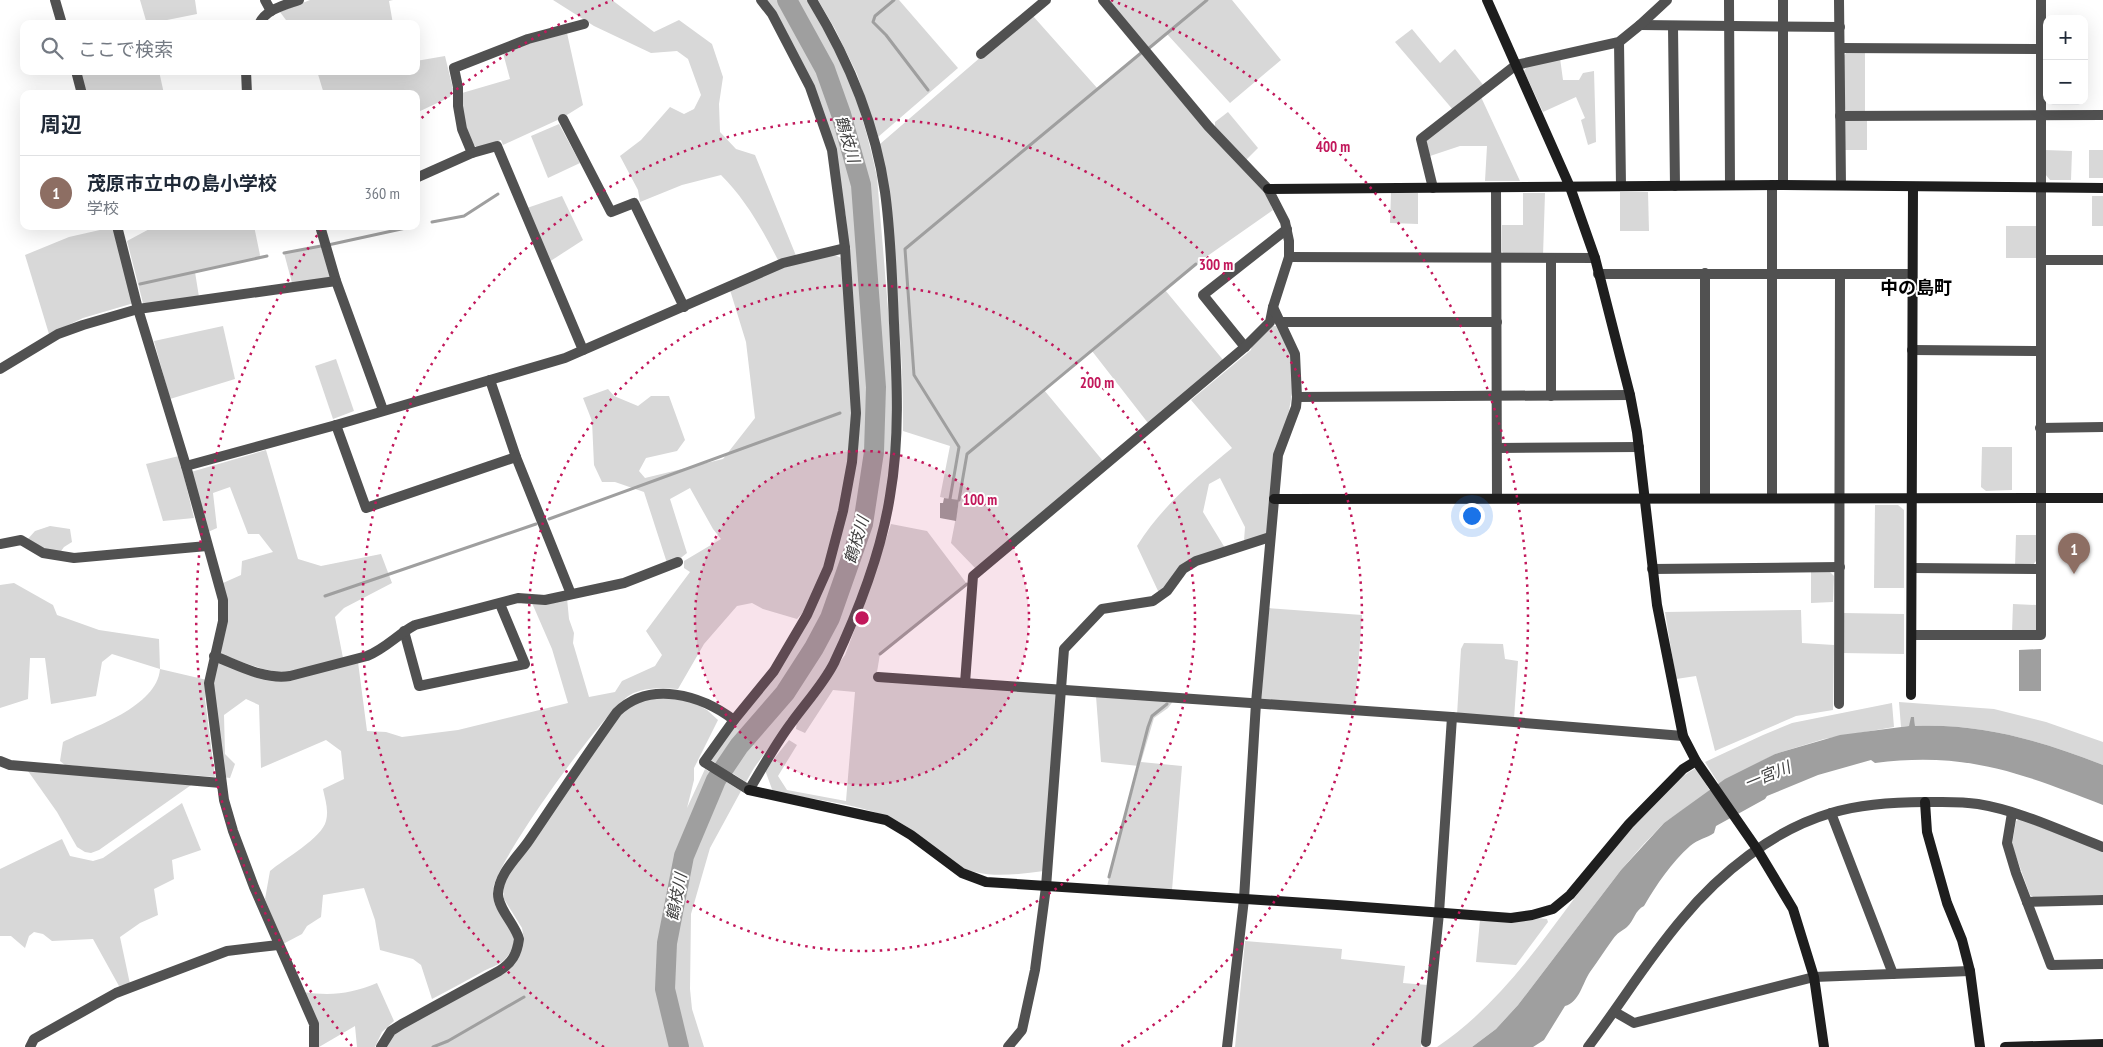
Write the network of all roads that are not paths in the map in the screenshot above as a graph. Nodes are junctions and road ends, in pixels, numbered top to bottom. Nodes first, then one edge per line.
1 (56, 0) edge
2 (265, 0) edge
3 (299, 0) edge
4 (761, 0) edge
5 (812, 0) edge
6 (1046, 0) edge
7 (1103, 0) edge
8 (1487, 0) edge
9 (1667, 0) edge
10 (1729, 0) edge
11 (1783, 0) edge
12 (1839, 0) edge
13 (2041, 0) edge
14 (271, 11) junction
15 (61, 20) edge
16 (261, 20) edge
17 (584, 24) dead end
18 (1640, 25) junction
19 (1673, 27) junction
20 (1730, 27) junction
21 (1784, 27) junction
22 (1840, 27) junction
23 (1619, 42) junction
24 (1840, 48) junction
25 (2041, 49) junction
26 (981, 54) dead end
27 (1516, 65) junction
28 (77, 75) edge
29 (246, 75) edge
30 (81, 90) edge
31 (247, 90) edge
32 (2041, 115) junction
33 (2103, 115) edge
34 (1840, 116) junction
35 (563, 120) dead end
36 (472, 153) junction
37 (420, 176) edge
38 (1730, 185) junction
39 (1777, 185) junction
40 (1841, 185) junction
41 (1621, 186) junction
42 (1675, 186) junction
43 (1570, 187) junction
44 (1913, 187) junction
45 (1433, 188) junction
46 (1496, 188) junction
47 (2041, 188) junction
48 (2103, 188) edge
49 (1268, 189) junction
50 (1287, 229) junction
51 (118, 230) edge
52 (321, 230) edge
53 (845, 248) junction
54 (1289, 257) junction
55 (1497, 258) junction
56 (1551, 258) junction
57 (1595, 258) junction
58 (2041, 260) junction
59 (2103, 260) edge
60 (1705, 273) junction
61 (1772, 273) junction
62 (1598, 274) junction
63 (1840, 274) junction
64 (1912, 274) junction
65 (336, 281) junction
66 (1272, 306) junction
67 (684, 308) junction
68 (138, 309) junction
69 (1280, 322) junction
70 (1497, 322) junction
71 (1245, 347) junction
72 (583, 350) junction
73 (1912, 350) junction
74 (2040, 351) junction
75 (0, 369) edge
76 (490, 380) junction
77 (1630, 395) junction
78 (1551, 396) junction
79 (1297, 397) junction
80 (1498, 397) junction
81 (383, 410) junction
82 (336, 425) junction
83 (2103, 427) edge
84 (2040, 428) junction
85 (1639, 447) junction
86 (1498, 448) junction
87 (516, 456) junction
88 (186, 466) junction
89 (1705, 497) junction
90 (1772, 497) junction
91 (1839, 497) junction
92 (1912, 497) junction
93 (1497, 498) junction
94 (1643, 498) junction
95 (2040, 498) junction
96 (2103, 498) edge
97 (1274, 499) junction
98 (1270, 537) junction
99 (0, 544) edge
100 (207, 546) junction
101 (678, 562) dead end
102 (1840, 567) junction
103 (1912, 568) junction
104 (1652, 569) junction
105 (2041, 569) junction
106 (571, 594) junction
107 (500, 604) junction
108 (404, 631) junction
109 (1912, 635) junction
110 (214, 656) junction
111 (878, 677) dead end
112 (965, 683) junction
113 (1060, 689) junction
114 (1911, 695) dead end
115 (1256, 703) junction
116 (1839, 704) dead end
117 (1452, 717) junction
118 (734, 720) junction
119 (1683, 736) junction
120 (0, 761) edge
121 (1696, 761) junction
122 (221, 783) junction
123 (746, 788) junction
124 (1925, 802) junction
125 (2012, 812) junction
126 (1831, 813) junction
127 (2103, 847) edge
128 (1757, 849) junction
129 (1046, 888) junction
130 (1244, 899) junction
131 (2103, 900) edge
132 (2028, 902) junction
133 (1439, 913) junction
134 (278, 945) junction
135 (2103, 964) edge
136 (1970, 971) junction
137 (1893, 974) junction
138 (1814, 977) junction
139 (1615, 1012) junction
140 (1426, 1042) dead end
141 (2103, 1044) edge
142 (2055, 1046) edge
143 (30, 1047) edge
144 (314, 1047) edge
145 (381, 1047) edge
146 (1008, 1047) edge
147 (1227, 1047) edge
148 (1588, 1047) edge
149 (1824, 1047) edge
150 (1980, 1047) edge
151 (2005, 1047) edge

1 - 15 street
2 - 14 street
3 - 14 street
4 - 53 street
5 - 123 street
6 - 26 street
7 - 49 street
8 - 27 street
9 - 18 street
10 - 20 street
11 - 21 street
12 - 22 street
13 - 25 street
14 - 16 street
17 - 36 street
18 - 19 street
18 - 23 street
19 - 20 street
19 - 42 street
20 - 21 street
20 - 38 street
21 - 22 street
21 - 39 street
22 - 24 street
23 - 27 street
23 - 41 street
24 - 25 street
24 - 34 street
25 - 32 street
27 - 43 street
27 - 45 street
28 - 30 street
29 - 31 street
32 - 33 street
32 - 34 street
32 - 47 street
34 - 40 street
35 - 67 street
36 - 37 street
36 - 72 street
38 - 39 street
38 - 42 street
39 - 40 street
39 - 61 street
40 - 44 street
41 - 42 street
41 - 43 street
43 - 46 street
43 - 57 street
44 - 47 street
44 - 64 street
45 - 46 street
45 - 49 street
46 - 55 street
47 - 48 street
47 - 58 street
49 - 50 street
50 - 54 street
50 - 71 street
51 - 68 street
52 - 65 street
53 - 67 street
53 - 118 street
54 - 55 street
54 - 66 street
55 - 56 street
55 - 70 street
56 - 57 street
56 - 78 street
57 - 62 street
58 - 59 street
58 - 74 street
60 - 61 street
60 - 62 street
60 - 89 street
61 - 63 street
61 - 90 street
62 - 77 street
63 - 64 street
63 - 91 street
64 - 73 street
65 - 68 street
65 - 81 street
66 - 69 street
66 - 71 street
67 - 72 street
68 - 75 street
68 - 88 street
69 - 70 street
69 - 79 street
70 - 80 street
71 - 112 street
72 - 76 street
73 - 74 street
73 - 92 street
74 - 84 street
76 - 81 street
76 - 87 street
77 - 78 street
77 - 85 street
78 - 80 street
79 - 80 street
79 - 97 street
80 - 86 street
81 - 82 street
82 - 87 street
82 - 88 street
83 - 84 street
84 - 95 street
85 - 86 street
85 - 94 street
86 - 93 street
87 - 106 street
88 - 100 street
89 - 90 street
89 - 94 street
90 - 91 street
91 - 92 street
91 - 102 street
92 - 95 street
92 - 103 street
93 - 94 street
93 - 97 street
94 - 104 street
95 - 96 street
95 - 105 street
97 - 98 street
98 - 113 street
98 - 115 street
99 - 100 street
100 - 110 street
101 - 106 street
102 - 104 street
102 - 116 street
103 - 105 street
103 - 109 street
104 - 119 street
105 - 109 street
106 - 107 street
107 - 108 street
107 - 108 street
108 - 110 street
109 - 114 street
110 - 122 street
111 - 112 street
112 - 113 street
113 - 115 street
113 - 129 street
115 - 117 street
115 - 130 street
117 - 119 street
117 - 133 street
118 - 123 street
118 - 145 street
119 - 121 street
120 - 122 street
121 - 128 street
121 - 133 street
122 - 134 street
123 - 129 street
124 - 125 street
124 - 126 street
124 - 136 street
125 - 127 street
125 - 132 street
126 - 128 street
126 - 137 street
128 - 138 street
128 - 139 street
129 - 130 street
129 - 146 street
130 - 133 street
130 - 147 street
131 - 132 street
132 - 135 street
133 - 140 street
134 - 143 street
134 - 144 street
136 - 137 street
136 - 150 street
137 - 138 street
138 - 139 street
138 - 149 street
139 - 148 street
141 - 142 street
142 - 151 street

